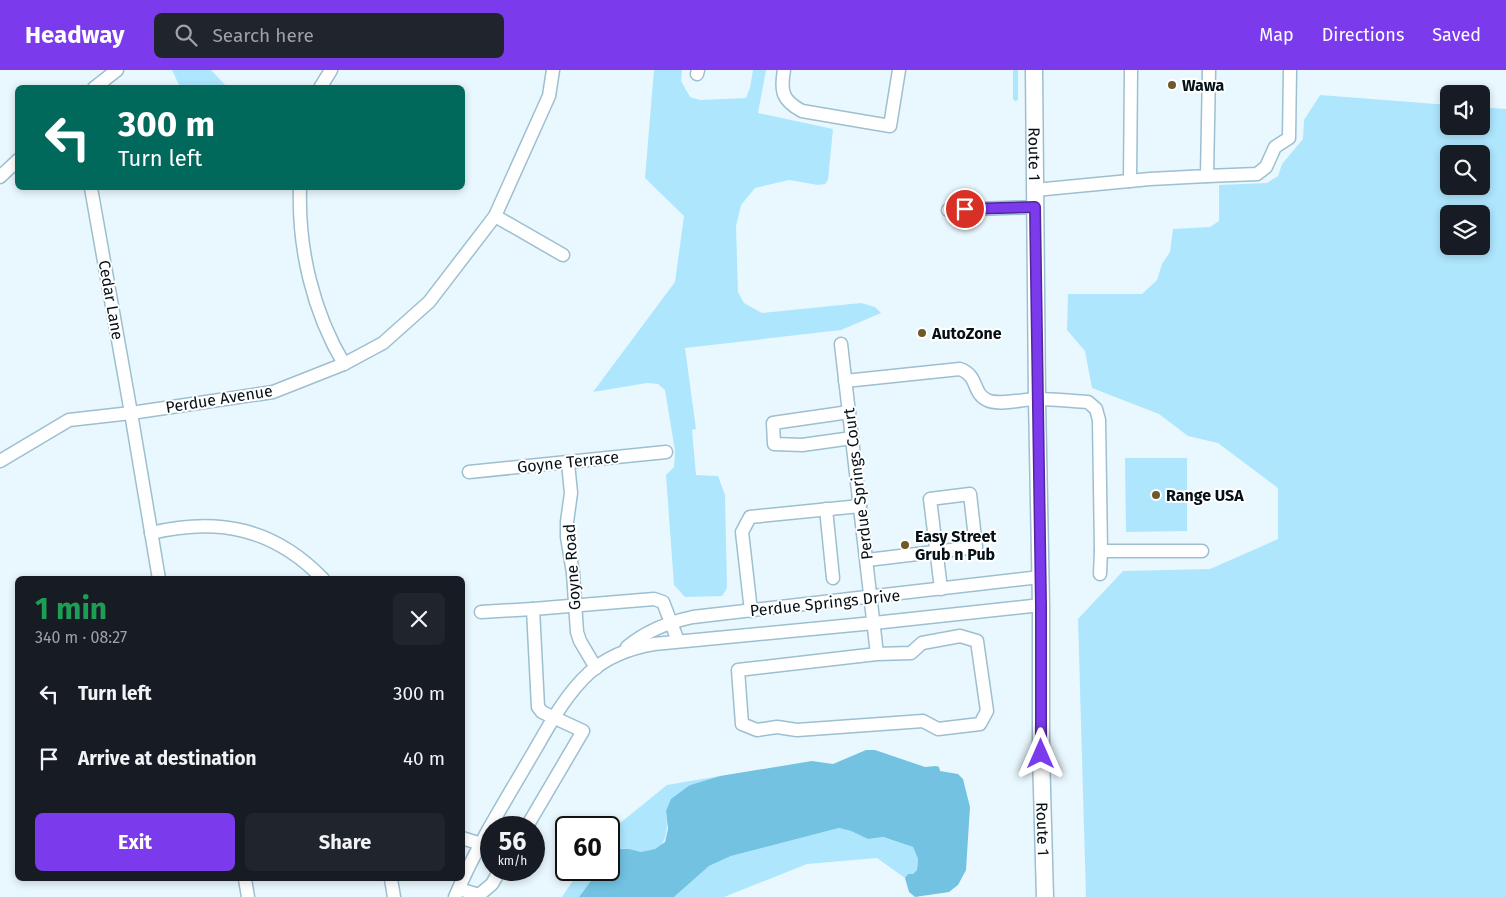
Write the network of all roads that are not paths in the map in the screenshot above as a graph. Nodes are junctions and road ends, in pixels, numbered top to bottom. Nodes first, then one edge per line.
1 (117, 70) edge
2 (332, 70) edge
3 (553, 70) edge
4 (784, 70) edge
5 (899, 70) edge
6 (1034, 70) edge
7 (1130, 70) edge
8 (1209, 70) edge
9 (1290, 70) edge
10 (98, 85) edge
11 (322, 85) edge
12 (15, 163) edge
13 (1207, 176) junction
14 (0, 177) edge
15 (1130, 181) junction
16 (91, 190) edge
17 (300, 190) edge
18 (1035, 190) junction
19 (1035, 207) junction
20 (948, 210) dead end
21 (495, 216) junction
22 (563, 255) dead end
23 (841, 344) dead end
24 (344, 364) junction
25 (845, 381) junction
26 (1037, 399) junction
27 (849, 412) junction
28 (131, 413) junction
29 (852, 438) junction
30 (666, 452) dead end
31 (2, 456) edge
32 (568, 463) junction
33 (469, 472) dead end
34 (860, 506) junction
35 (826, 509) junction
36 (151, 533) junction
37 (1101, 551) junction
38 (1202, 551) dead end
39 (937, 552) junction
40 (867, 560) junction
41 (1100, 574) dead end
42 (158, 576) edge
43 (320, 576) edge
44 (1040, 577) junction
45 (833, 578) dead end
46 (941, 589) junction
47 (871, 598) junction
48 (1041, 605) junction
49 (575, 606) junction
50 (533, 609) junction
51 (751, 611) junction
52 (481, 612) dead end
53 (671, 623) junction
54 (874, 623) junction
55 (678, 641) junction
56 (619, 653) junction
57 (877, 654) junction
58 (596, 668) junction
59 (554, 717) junction
60 (497, 816) edge
61 (533, 816) edge
62 (465, 839) edge
63 (480, 844) edge
64 (480, 846) edge
65 (465, 874) edge
66 (245, 881) edge
67 (391, 881) edge
68 (462, 881) edge
69 (494, 881) edge
70 (457, 893) edge
71 (248, 897) edge
72 (394, 897) edge
73 (1045, 897) edge

1 - 10 street
2 - 11 street
3 - 21 street, Perdue Avenue
4 - 5 street
6 - 18 main road, Route 1
7 - 15 street
8 - 13 street
9 - 13 street
12 - 14 street
13 - 15 street
15 - 18 street
16 - 28 street, Cedar Lane
17 - 24 street
18 - 19 main road, Route 1
19 - 20 street
19 - 26 main road, Route 1
21 - 22 street
21 - 24 street, Perdue Avenue
23 - 25 street, Perdue Springs Court
24 - 28 street, Perdue Avenue
25 - 26 street
25 - 27 street, Perdue Springs Court
26 - 37 street
26 - 44 main road, Route 1
27 - 29 street, Perdue Springs Court
27 - 29 street
28 - 31 street, Perdue Avenue
28 - 36 street, Cedar Lane
29 - 34 street, Perdue Springs Court
30 - 32 street, Goyne Terrace
32 - 33 street, Goyne Terrace
32 - 49 street, Goyne Road
34 - 35 street
34 - 40 street, Perdue Springs Court
35 - 45 street
35 - 51 street
36 - 42 street, Cedar Lane
36 - 43 street
37 - 38 street
37 - 41 street
39 - 39 street
39 - 40 street
39 - 46 street
40 - 47 street, Perdue Springs Court
44 - 46 street, Perdue Springs Drive
44 - 48 main road, Route 1
46 - 47 street, Perdue Springs Drive
47 - 51 street, Perdue Springs Drive
47 - 54 street, Perdue Springs Court
48 - 54 street, Perdue Springs Drive
48 - 73 main road, Route 1
49 - 50 street
49 - 53 street
49 - 58 street, Goyne Road
50 - 52 street
50 - 59 street
51 - 53 street, Perdue Springs Drive
53 - 55 street
53 - 56 street, Perdue Springs Drive
54 - 55 street, Perdue Springs Drive
54 - 57 street, Perdue Springs Court
55 - 56 street, Perdue Springs Drive
56 - 58 street, Perdue Springs Drive
57 - 57 street
58 - 59 street, Perdue Springs Drive
59 - 60 street, Perdue Springs Drive
59 - 61 street
62 - 63 street
64 - 65 street, Perdue Springs Drive
66 - 71 street
67 - 72 street
68 - 70 street, Perdue Springs Drive
69 - 70 street

